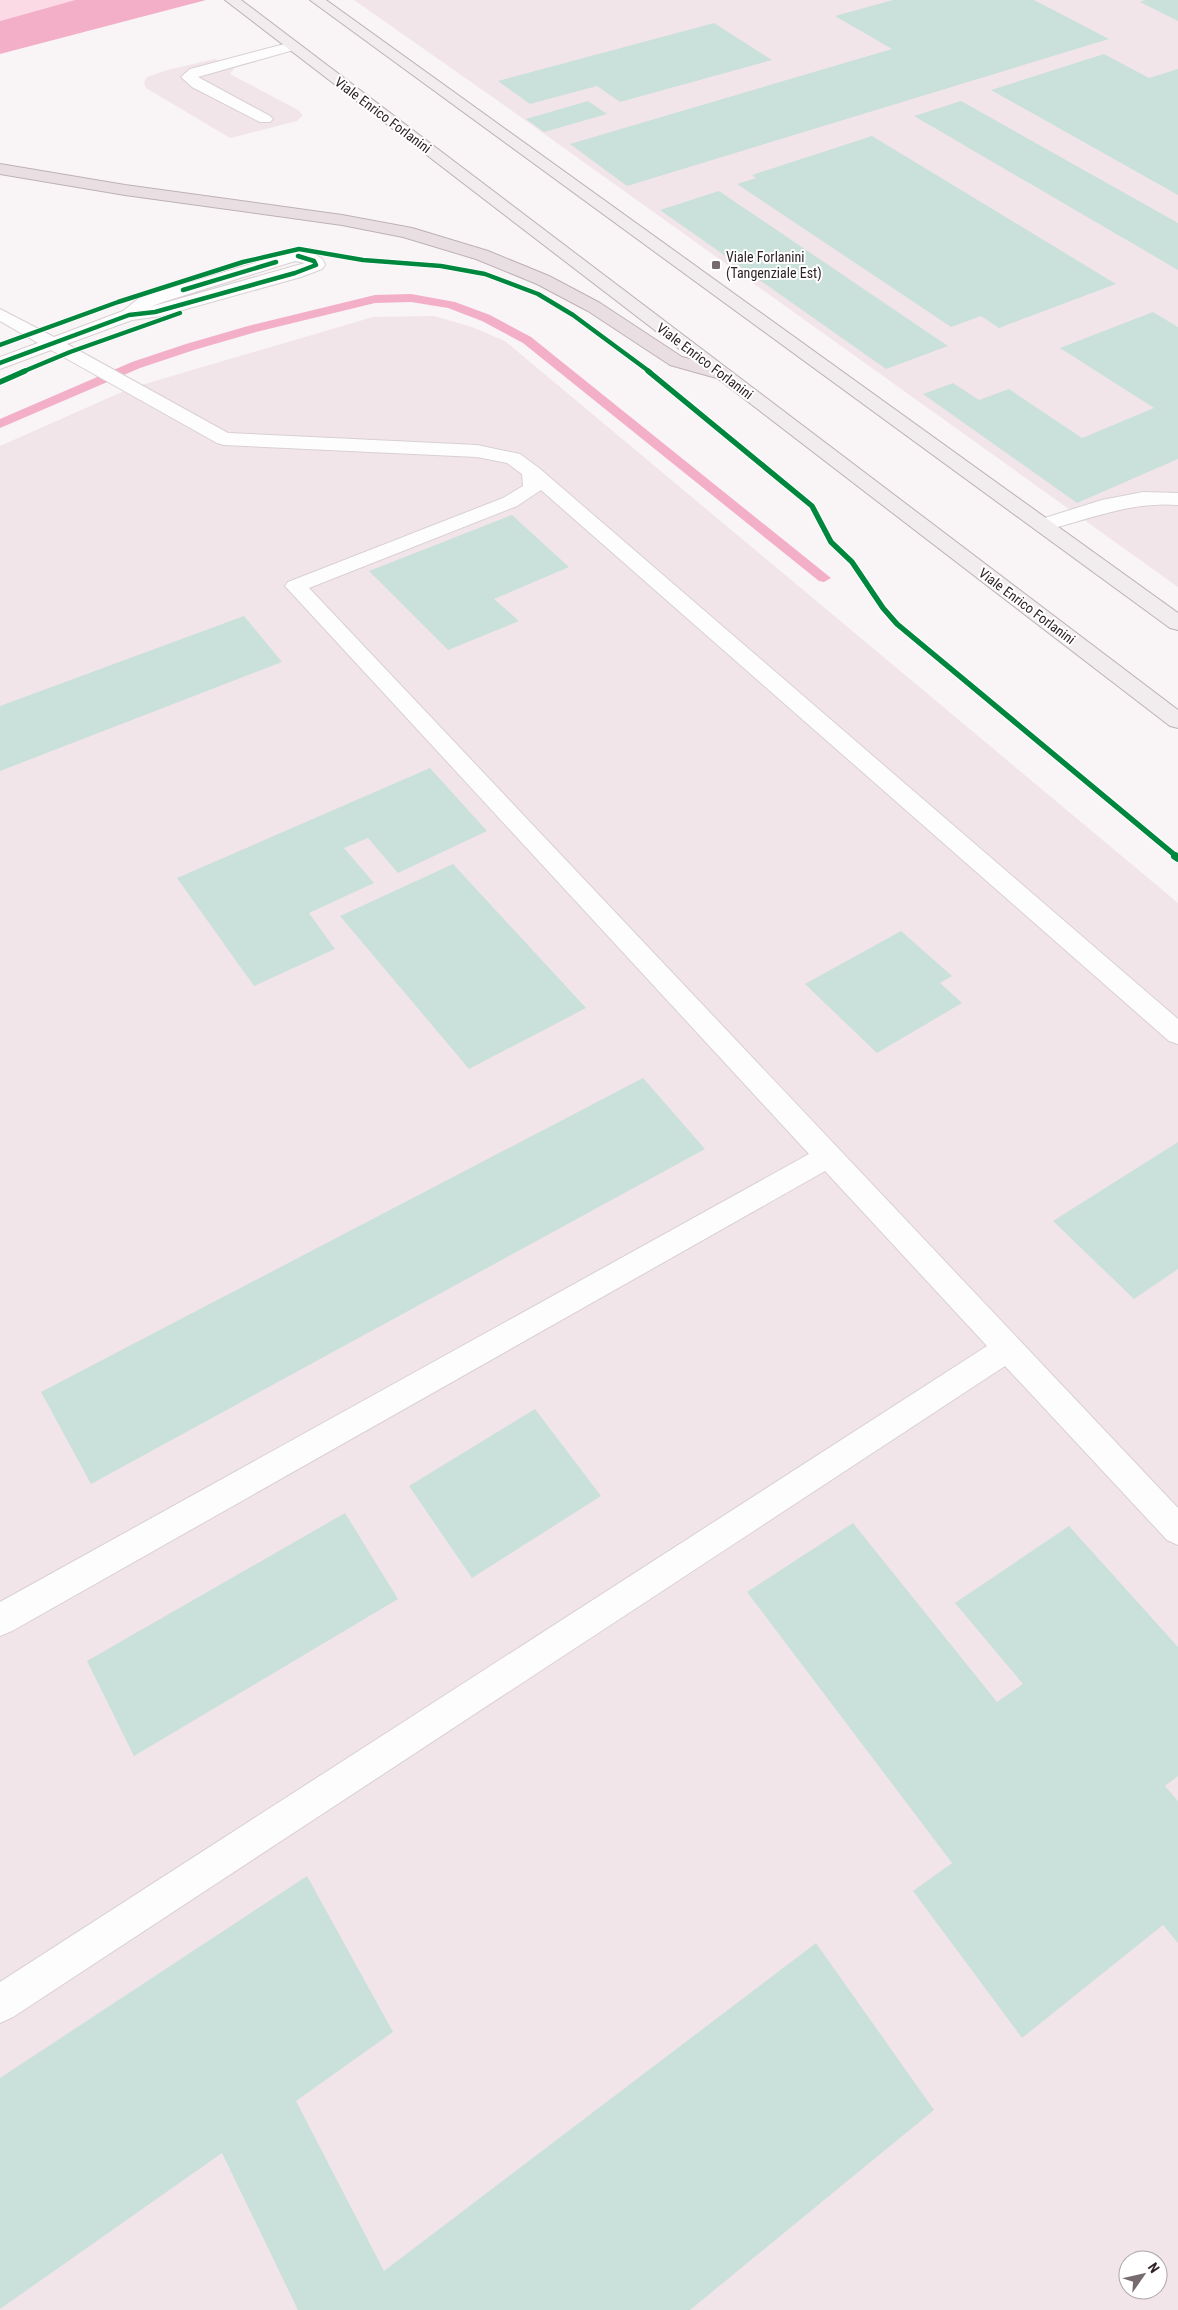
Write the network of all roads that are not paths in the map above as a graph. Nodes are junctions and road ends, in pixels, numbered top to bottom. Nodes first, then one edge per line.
1 (232, 0) edge
2 (316, 0) edge
3 (292, 46) junction
4 (265, 118) dead end
5 (0, 169) edge
6 (0, 180) edge
7 (125, 190) junction
8 (0, 314) edge
9 (129, 315) junction
10 (53, 342) junction
11 (0, 363) edge
12 (720, 373) junction
13 (532, 472) junction
14 (1178, 499) edge
15 (1042, 525) junction
16 (1178, 623) edge
17 (1178, 721) edge
18 (1178, 1034) edge
19 (828, 1156) junction
20 (1008, 1348) junction
21 (1178, 1530) edge
22 (0, 1620) edge
23 (0, 2004) edge

1 - 3 main road, Viale Enrico Forlanini
2 - 15 main road
3 - 4 street
3 - 12 main road, Viale Enrico Forlanini
5 - 7 highway
6 - 7 highway
7 - 12 highway
8 - 10 street
9 - 9 street
9 - 10 street
10 - 11 street
10 - 13 street
12 - 17 main road, Viale Enrico Forlanini
13 - 18 street
13 - 19 street
14 - 15 street
15 - 16 main road
19 - 20 street
19 - 22 street
20 - 21 street
20 - 23 street

